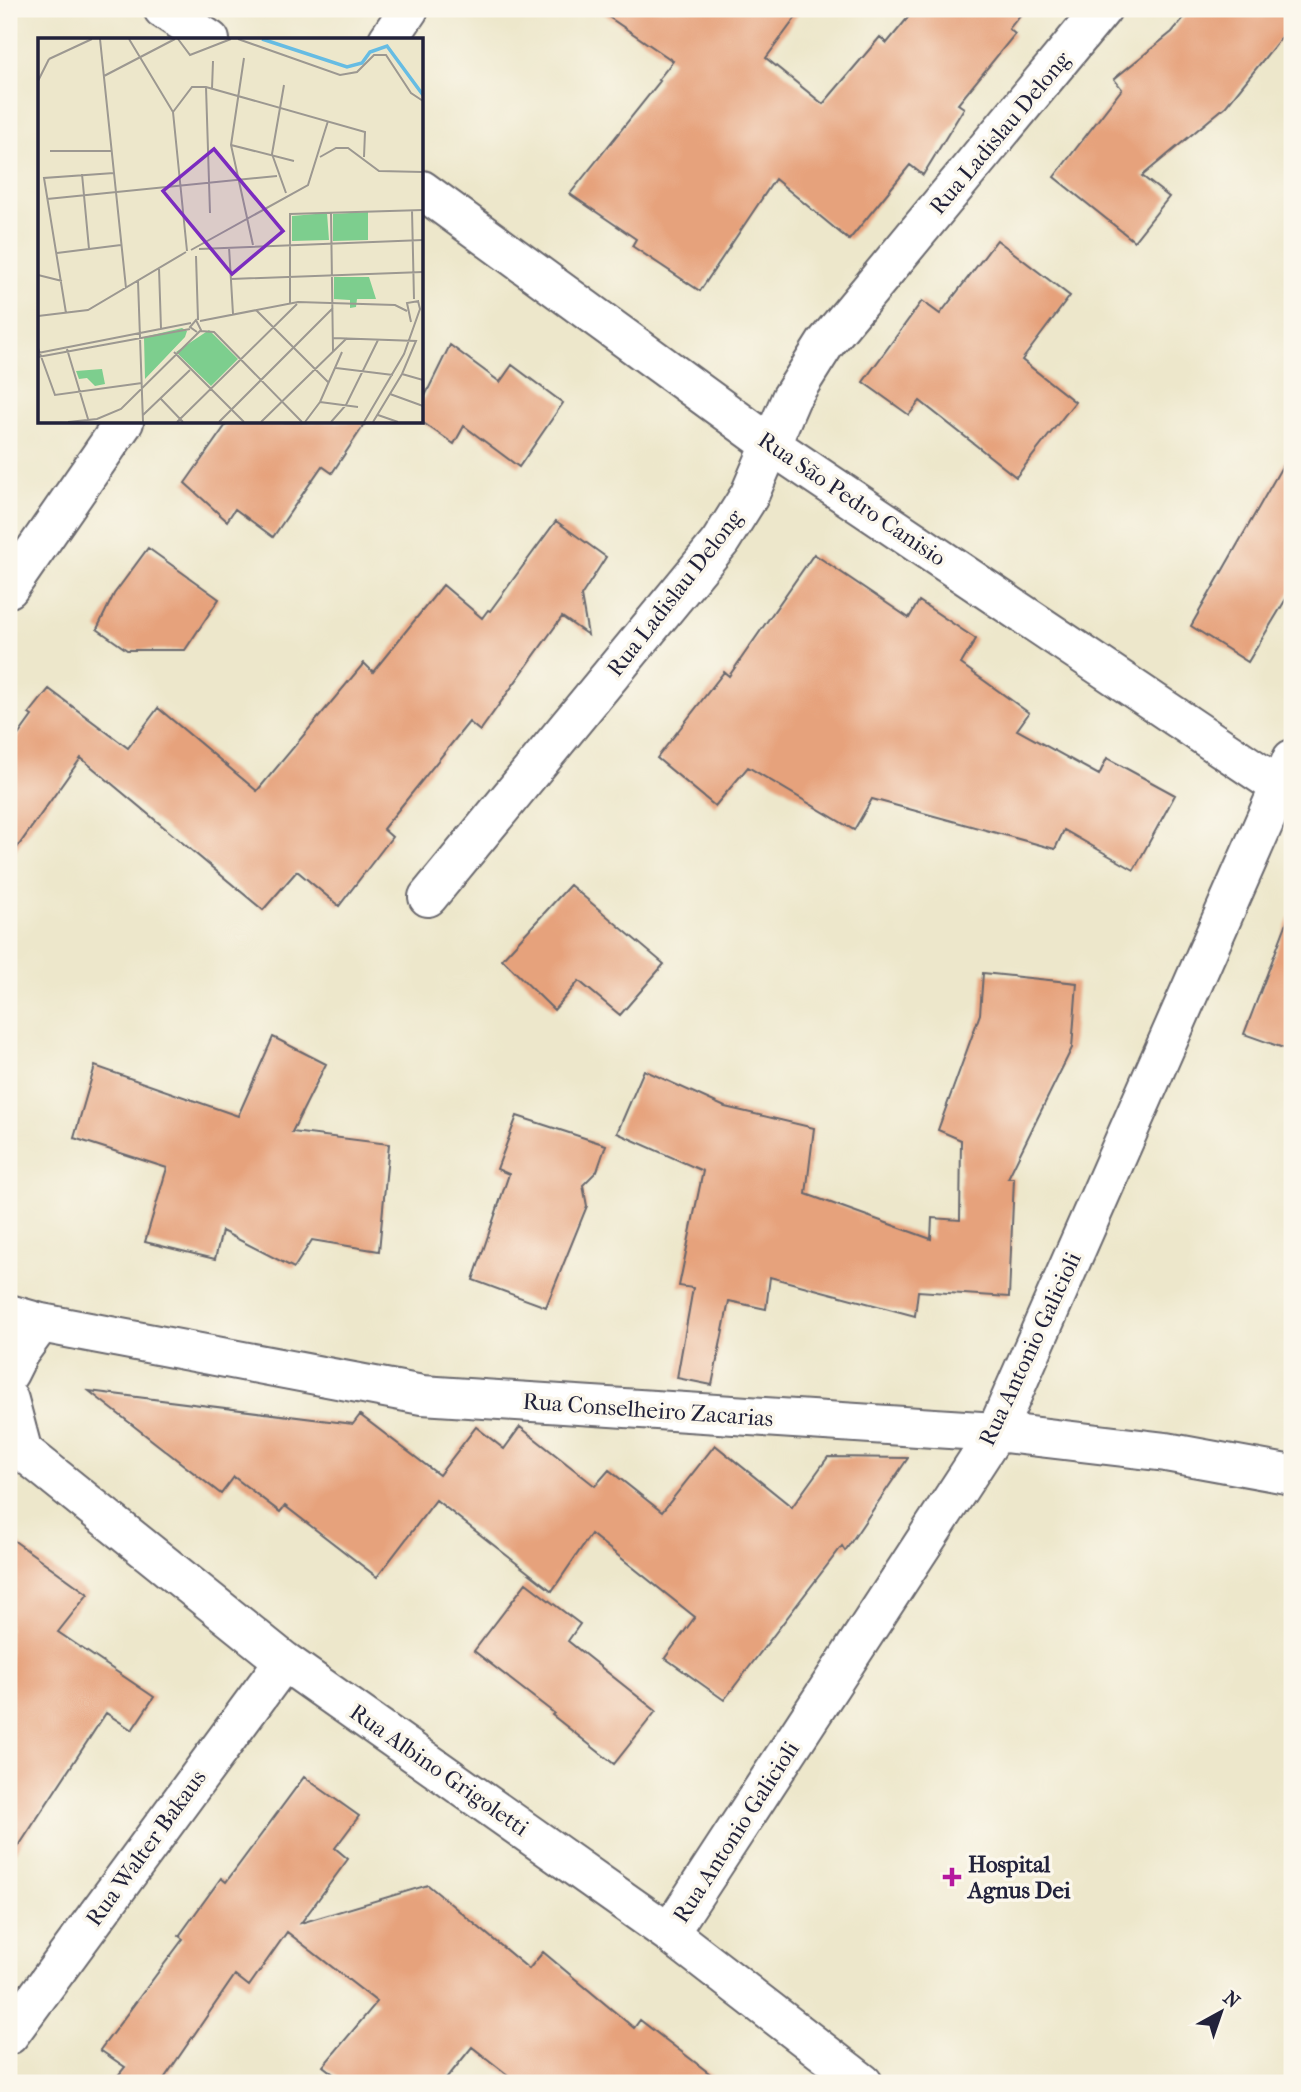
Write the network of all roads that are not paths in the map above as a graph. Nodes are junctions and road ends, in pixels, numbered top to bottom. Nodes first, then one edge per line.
1 (163, 9) edge
2 (410, 9) edge
3 (1102, 9) edge
4 (206, 38) edge
5 (389, 38) edge
6 (424, 191) edge
7 (123, 424) edge
8 (770, 444) junction
9 (9, 588) edge
10 (1288, 780) edge
11 (428, 897) dead end
12 (25, 1319) edge
13 (9, 1373) edge
14 (9, 1400) edge
15 (996, 1432) junction
16 (15, 1445) edge
17 (1292, 1475) edge
18 (284, 1661) junction
19 (669, 1933) junction
20 (9, 2035) edge
21 (863, 2083) edge

1 - 4 street
2 - 5 street
3 - 8 street, Rua Ladislau Delong
6 - 8 street, Rua São Pedro Canisio
7 - 9 street
8 - 10 street, Rua São Pedro Canisio
8 - 11 street, Rua Ladislau Delong
10 - 15 street, Rua Antonio Galicioli
12 - 13 street
12 - 15 street, Rua Conselheiro Zacarias
14 - 16 street, Rua Albino Grigoletti
15 - 17 street, Rua Conselheiro Zacarias
15 - 19 street, Rua Antonio Galicioli
16 - 18 street, Rua Albino Grigoletti
18 - 19 street, Rua Albino Grigoletti
18 - 20 street, Rua Walter Bakaus
19 - 21 street, Rua Albino Grigoletti

